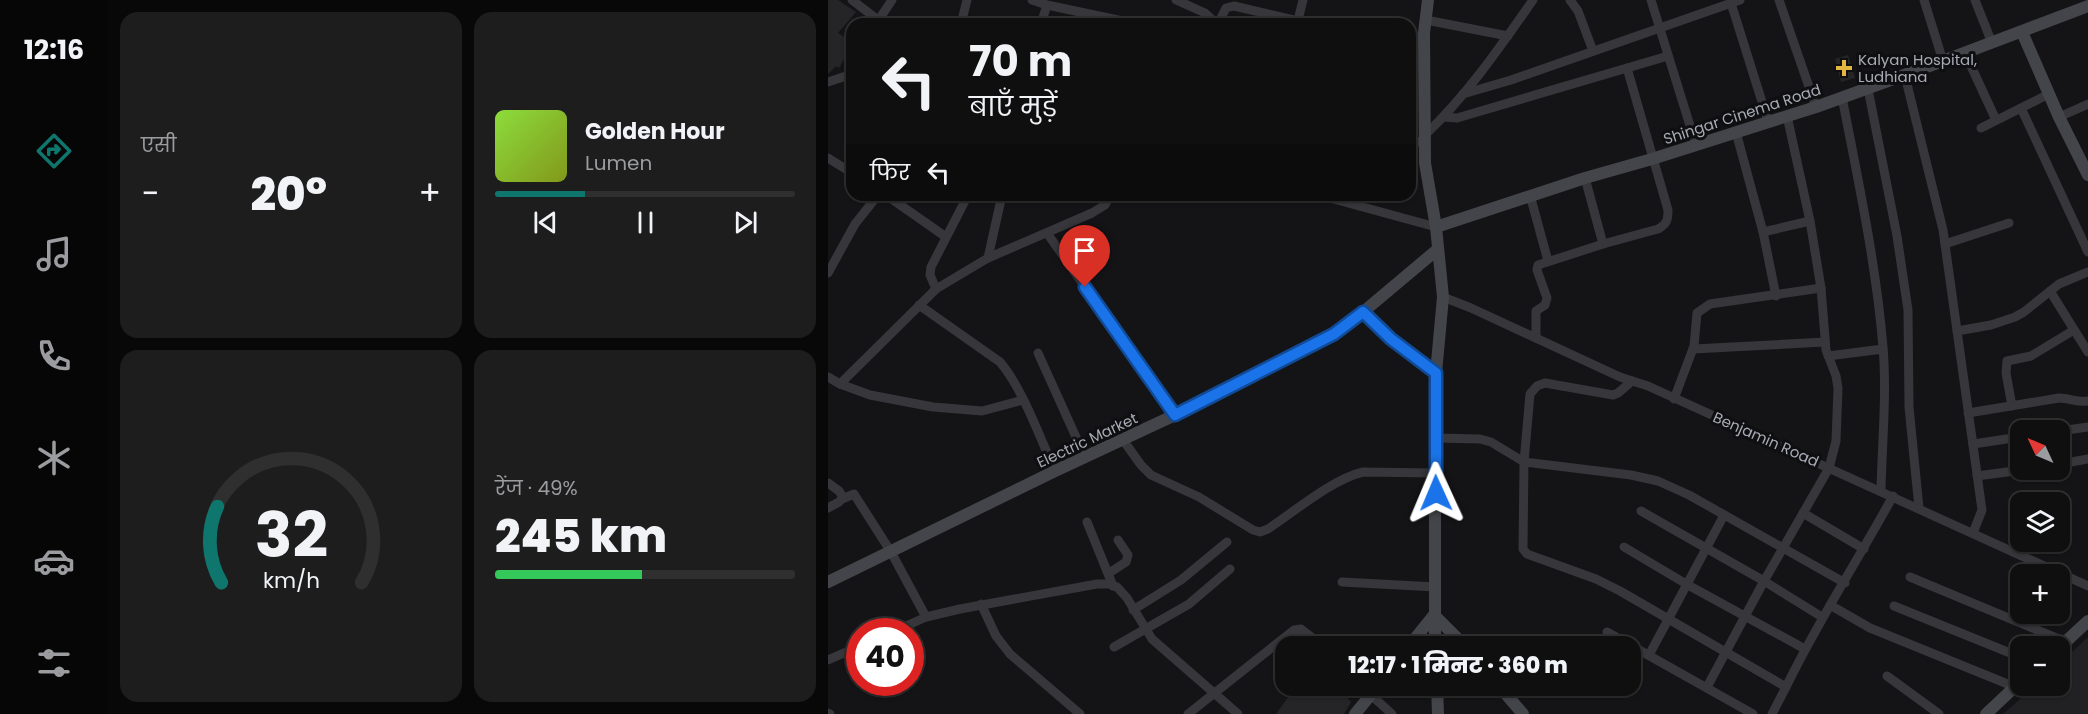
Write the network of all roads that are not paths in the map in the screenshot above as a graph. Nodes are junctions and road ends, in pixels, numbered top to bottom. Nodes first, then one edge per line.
1 (852, 0) edge
2 (892, 0) edge
3 (967, 0) edge
4 (1032, 0) edge
5 (1176, 0) edge
6 (1303, 0) edge
7 (1428, 0) edge
8 (1533, 0) edge
9 (1572, 0) edge
10 (1651, 0) edge
11 (1779, 0) edge
12 (1924, 0) edge
13 (1975, 0) edge
14 (1735, 2) edge
15 (1047, 5) junction
16 (2088, 6) edge
17 (1090, 14) junction
18 (872, 18) edge
19 (880, 18) edge
20 (962, 18) edge
21 (1043, 18) edge
22 (1089, 18) edge
23 (1106, 18) edge
24 (1211, 18) edge
25 (1221, 18) edge
26 (1278, 18) edge
27 (1299, 18) edge
28 (1426, 20) junction
29 (1659, 27) junction
30 (2022, 32) junction
31 (1508, 36) junction
32 (1992, 43) junction
33 (1593, 51) junction
34 (1965, 53) junction
35 (1668, 56) junction
36 (1943, 62) junction
37 (1627, 68) junction
38 (846, 76) edge
39 (1905, 76) junction
40 (828, 82) edge
41 (1868, 89) junction
42 (1463, 94) junction
43 (2049, 94) junction
44 (1842, 97) junction
45 (2088, 104) edge
46 (1816, 107) junction
47 (2021, 108) junction
48 (1787, 116) junction
49 (1443, 117) junction
50 (2059, 117) junction
51 (1996, 120) junction
52 (1768, 121) junction
53 (1981, 128) dead end
54 (1736, 132) junction
55 (1426, 139) junction
56 (1416, 140) edge
57 (1696, 145) junction
58 (828, 158) edge
59 (1652, 159) junction
60 (846, 169) edge
61 (2088, 173) edge
62 (1584, 178) junction
63 (1530, 195) junction
64 (873, 201) edge
65 (895, 201) edge
66 (965, 201) edge
67 (1001, 201) edge
68 (1108, 201) edge
69 (1341, 201) edge
70 (1810, 221) junction
71 (2009, 223) dead end
72 (1436, 227) junction
73 (1763, 232) junction
74 (1047, 233) junction
75 (946, 237) junction
76 (1604, 244) junction
77 (1945, 244) junction
78 (1438, 249) junction
79 (2088, 252) edge
80 (988, 258) junction
81 (1548, 261) junction
82 (828, 273) edge
83 (2088, 273) edge
84 (1821, 288) junction
85 (936, 289) junction
86 (2050, 291) junction
87 (1776, 296) junction
88 (1443, 297) junction
89 (919, 305) junction
90 (1363, 312) junction
91 (2074, 330) junction
92 (1957, 331) junction
93 (1536, 338) junction
94 (1825, 342) junction
95 (1693, 349) junction
96 (1883, 349) junction
97 (2088, 352) edge
98 (1038, 353) dead end
99 (1828, 356) junction
100 (1436, 373) junction
101 (828, 377) edge
102 (1632, 381) junction
103 (840, 384) junction
104 (1674, 399) junction
105 (1023, 400) junction
106 (2088, 401) edge
107 (2012, 406) junction
108 (1968, 413) junction
109 (1175, 415) junction
110 (2088, 427) edge
111 (2070, 430) edge
112 (1435, 438) junction
113 (2010, 438) edge
114 (1123, 440) junction
115 (1973, 444) junction
116 (1085, 457) junction
117 (2088, 459) edge
118 (1524, 462) junction
119 (2070, 462) edge
120 (1829, 468) junction
121 (1055, 471) junction
122 (1436, 472) junction
123 (2010, 472) edge
124 (1977, 476) junction
125 (828, 483) edge
126 (1881, 490) junction
127 (1893, 496) junction
128 (842, 499) junction
129 (828, 508) edge
130 (1919, 508) junction
131 (1641, 511) dead end
132 (1803, 513) junction
133 (1724, 515) junction
134 (1087, 522) dead end
135 (1973, 533) junction
136 (1118, 540) dead end
137 (1227, 542) dead end
138 (1624, 547) dead end
139 (1705, 549) junction
140 (1784, 549) junction
141 (1864, 549) junction
142 (891, 552) junction
143 (1230, 569) dead end
144 (1109, 573) junction
145 (1910, 577) dead end
146 (1764, 581) junction
147 (828, 582) edge
148 (1342, 582) dead end
149 (1845, 583) junction
150 (1688, 585) junction
151 (1113, 586) junction
152 (2088, 586) edge
153 (1436, 587) junction
154 (981, 604) junction
155 (1830, 605) junction
156 (1894, 606) dead end
157 (1133, 610) junction
158 (1434, 615) junction
159 (1744, 616) junction
160 (926, 617) joint
161 (1822, 617) junction
162 (1669, 621) junction
163 (2088, 621) edge
164 (1145, 630) junction
165 (1607, 632) dead end
166 (1287, 636) edge
167 (1310, 636) edge
168 (1417, 636) edge
169 (1435, 636) edge
170 (1455, 636) edge
171 (2043, 636) edge
172 (2070, 638) edge
173 (1275, 645) edge
174 (1114, 647) dead end
175 (1805, 649) junction
176 (846, 652) edge
177 (1726, 652) junction
178 (2010, 653) edge
179 (1649, 655) junction
180 (828, 660) edge
181 (1887, 676) dead end
182 (2010, 681) edge
183 (1707, 687) junction
184 (1786, 687) junction
185 (2010, 692) edge
186 (1215, 694) junction
187 (1369, 696) edge
188 (1379, 696) edge
189 (1437, 696) edge
190 (1508, 696) edge
191 (1080, 714) edge
192 (1188, 714) edge
193 (1238, 714) edge
194 (1355, 714) edge
195 (1392, 714) edge
196 (1438, 714) edge
197 (1523, 714) edge
198 (1753, 714) edge
199 (1772, 714) edge
200 (1940, 714) edge
201 (1986, 714) edge

1 - 18 street
2 - 19 street
3 - 20 street
4 - 15 street
5 - 24 street
6 - 27 street
7 - 28 street
8 - 31 street
9 - 33 street
10 - 29 street
11 - 46 street
12 - 36 street
13 - 32 street
14 - 29 street
14 - 52 street
15 - 17 street
15 - 21 street
16 - 30 street, Shingar Cinema Road
17 - 22 street
17 - 23 street
25 - 26 street
28 - 31 street
28 - 55 street
29 - 33 street
29 - 35 street
30 - 32 street, Shingar Cinema Road
30 - 43 street
31 - 42 street
32 - 34 street, Shingar Cinema Road
33 - 42 street
34 - 36 street, Shingar Cinema Road
34 - 51 street
35 - 37 street
35 - 57 street
36 - 39 street, Shingar Cinema Road
37 - 49 street
37 - 59 street
38 - 40 street
39 - 41 street, Shingar Cinema Road
39 - 77 street
41 - 44 street, Shingar Cinema Road
41 - 130 street
42 - 49 street
43 - 47 street
43 - 50 street
44 - 46 street, Shingar Cinema Road
44 - 96 street
45 - 50 street
46 - 48 street, Shingar Cinema Road
47 - 51 street
47 - 79 street
48 - 52 street, Shingar Cinema Road
48 - 70 street
49 - 55 street
50 - 61 street
51 - 53 street
52 - 54 street, Shingar Cinema Road
54 - 57 street, Shingar Cinema Road
54 - 73 street
55 - 56 street
55 - 72 street
57 - 59 street, Shingar Cinema Road
58 - 60 street
59 - 62 street, Shingar Cinema Road
59 - 76 street
62 - 63 street, Shingar Cinema Road
62 - 76 street
63 - 72 street, Shingar Cinema Road
63 - 81 street
64 - 82 street
65 - 75 street
66 - 75 street
67 - 80 street
68 - 74 street
69 - 72 street
70 - 73 street
70 - 84 street
71 - 77 street
72 - 78 street
73 - 87 street
74 - 80 street
74 - 109 street
75 - 85 street
76 - 81 street
77 - 92 street
78 - 88 street
78 - 90 street, Electric Market
80 - 85 street
81 - 93 street
83 - 86 street
84 - 87 street
84 - 94 street
85 - 89 street
86 - 91 street
86 - 92 street
87 - 95 street
88 - 93 street, Benjamin Road
88 - 100 street
89 - 103 street
89 - 105 street
90 - 100 street
90 - 109 street, Electric Market
91 - 97 street
91 - 107 street
92 - 108 street
93 - 102 street, Benjamin Road
94 - 95 street
94 - 99 street
95 - 104 street
96 - 99 street
96 - 126 street
98 - 116 street
99 - 120 street
100 - 112 street
101 - 103 street
102 - 104 street, Benjamin Road
102 - 118 street
103 - 105 street
104 - 120 street, Benjamin Road
105 - 121 street
106 - 107 street
107 - 108 street
108 - 115 street
109 - 114 street, Electric Market
110 - 111 street
112 - 118 street
112 - 122 street
113 - 115 street
114 - 116 street, Electric Market
114 - 122 street
115 - 124 street
116 - 121 street, Electric Market
117 - 119 street
118 - 133 street
118 - 162 street
120 - 126 street, Benjamin Road
120 - 132 street
121 - 142 street, Electric Market
122 - 153 street
123 - 124 street
124 - 135 street
125 - 128 street
126 - 127 street, Benjamin Road
127 - 130 street, Benjamin Road
127 - 141 street
128 - 129 street
128 - 142 street
130 - 135 street, Benjamin Road
131 - 139 street
132 - 140 street
132 - 141 street
133 - 139 street
133 - 140 street
134 - 144 street
135 - 152 street, Benjamin Road
136 - 144 street
137 - 157 street
138 - 150 street
139 - 146 street
139 - 150 street
140 - 146 street
140 - 149 street
141 - 149 street
142 - 147 street, Electric Market
142 - 160 street
143 - 164 street
144 - 151 street
145 - 171 street
146 - 159 street
146 - 161 street
148 - 153 street
149 - 155 street
150 - 159 street
150 - 162 street
151 - 154 street
151 - 157 street
153 - 158 street
154 - 160 street
154 - 191 street
155 - 161 street
155 - 182 street
156 - 178 street
157 - 164 street
158 - 168 street
158 - 169 street
158 - 170 street
159 - 175 street
159 - 177 street
161 - 175 street
162 - 177 street
162 - 179 street
163 - 172 street
164 - 174 street
164 - 186 street
165 - 179 street
166 - 167 street
173 - 186 street
175 - 184 street
176 - 180 street
177 - 183 street
177 - 184 street
179 - 183 street
181 - 200 street
183 - 198 street
184 - 199 street
185 - 201 street
186 - 192 street
186 - 193 street
187 - 194 street
188 - 195 street
189 - 196 street
190 - 197 street

